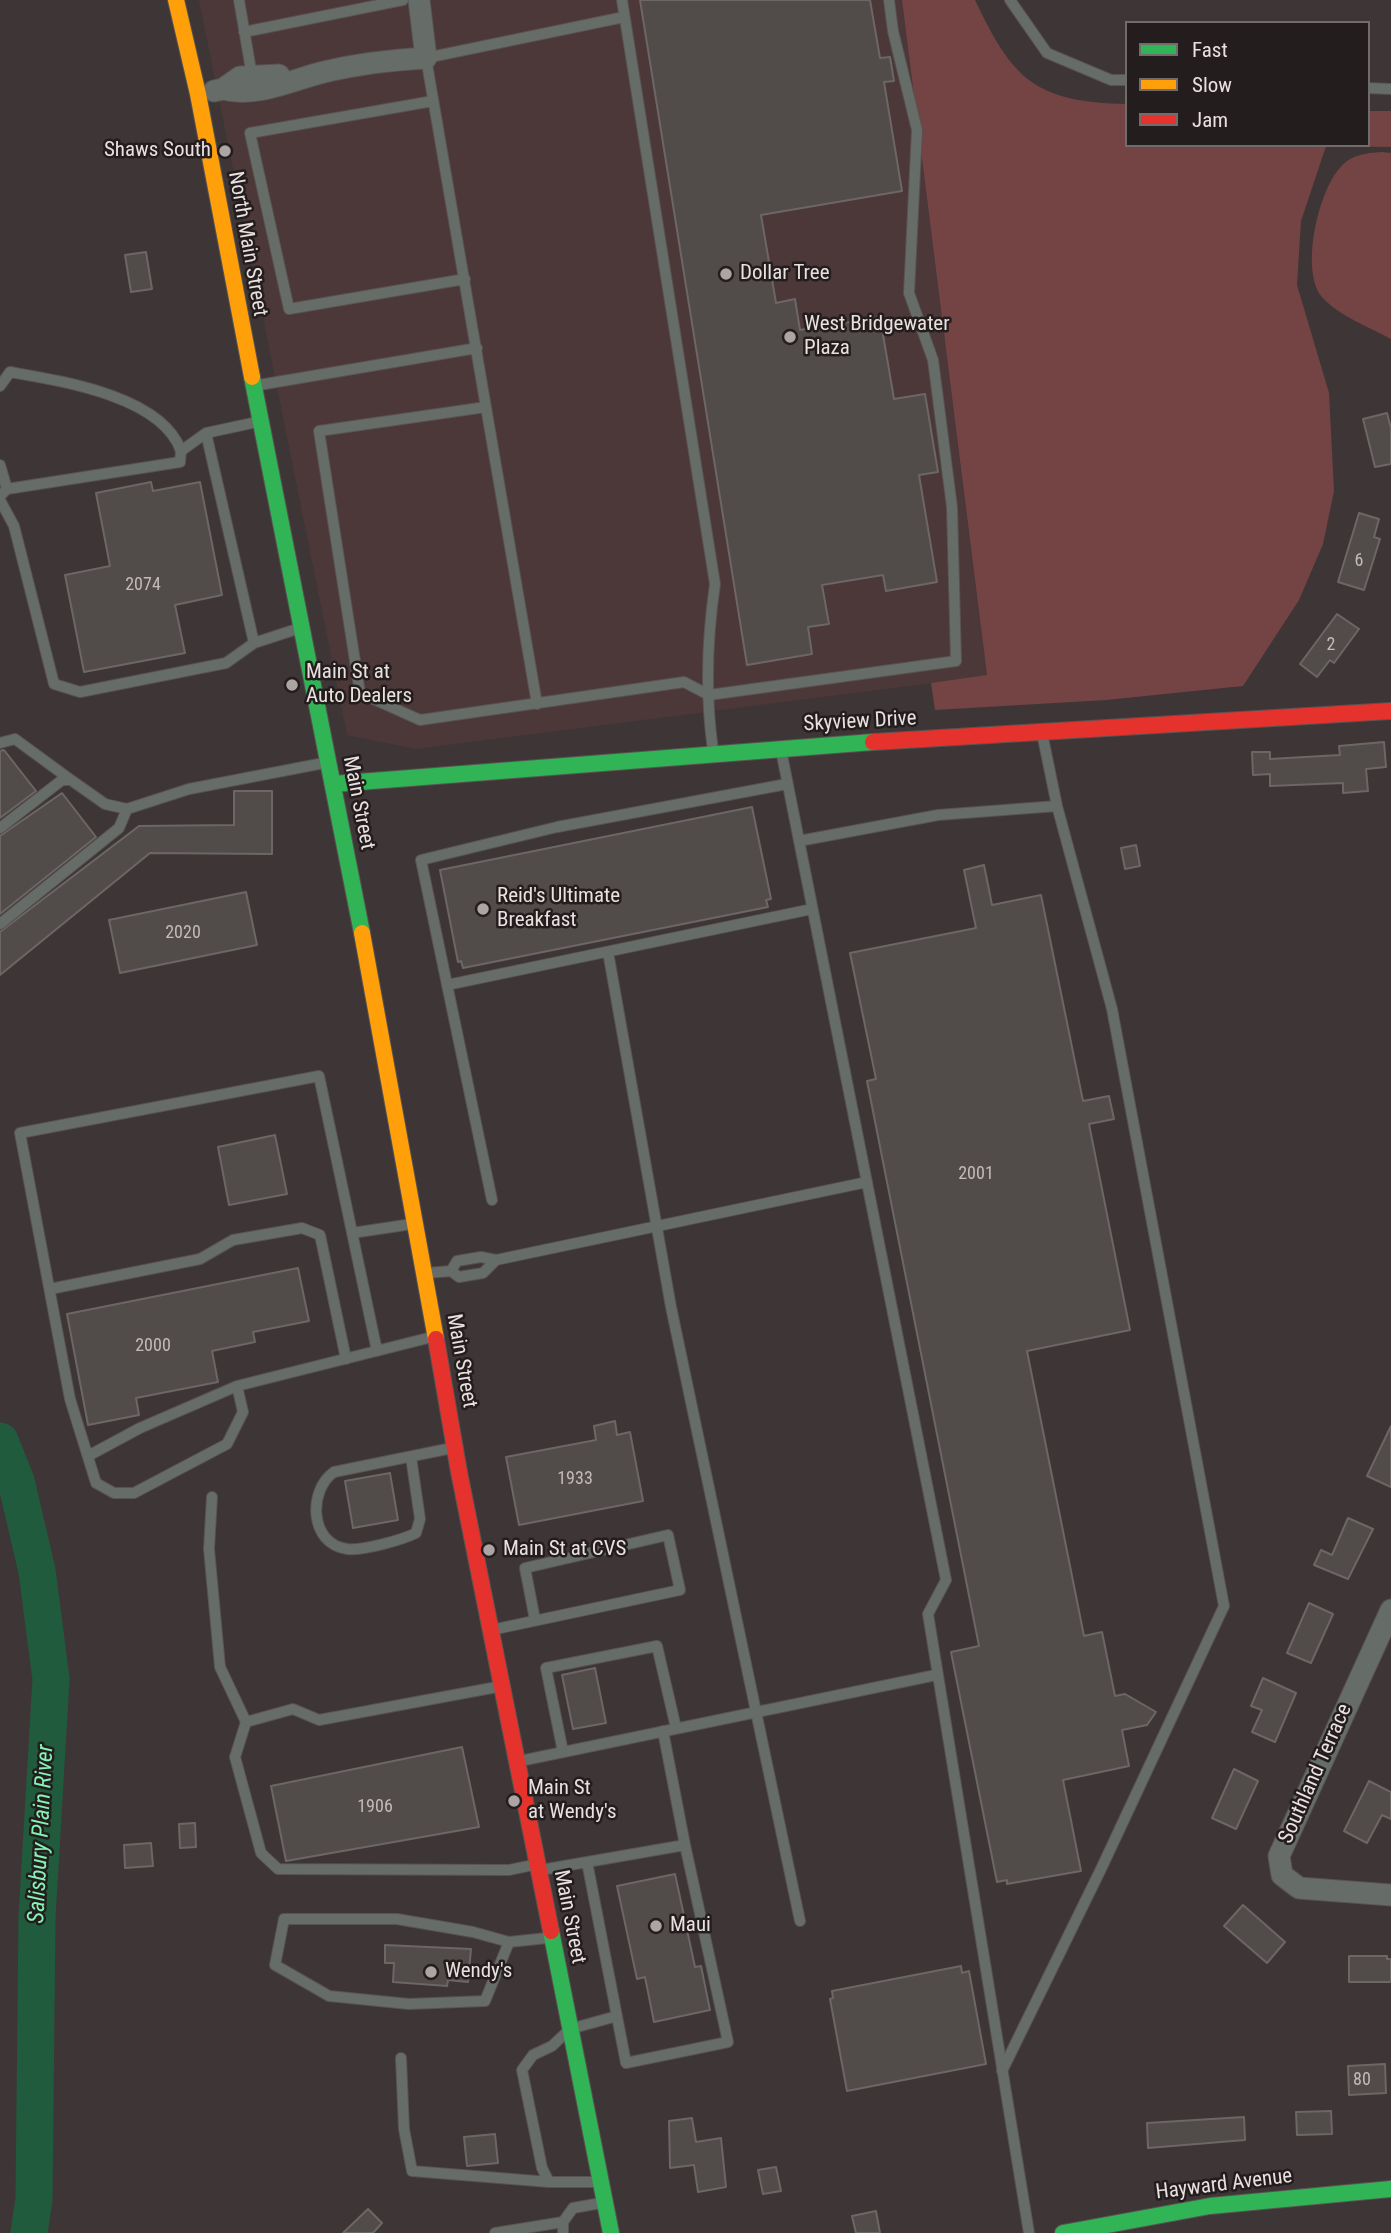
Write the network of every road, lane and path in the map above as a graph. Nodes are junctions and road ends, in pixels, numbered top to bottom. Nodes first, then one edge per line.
1 (176, 0) edge
2 (239, 0) edge
3 (403, 0) edge
4 (419, 0) edge
5 (622, 0) edge
6 (889, 0) edge
7 (1010, 0) edge
8 (624, 17) junction
9 (244, 32) junction
10 (426, 58) junction
11 (326, 72) junction
12 (252, 76) junction
13 (1125, 80) edge
14 (1370, 88) edge
15 (223, 89) junction
16 (1391, 89) edge
17 (198, 94) junction
18 (433, 101) junction
19 (465, 279) junction
20 (477, 348) junction
21 (0, 386) edge
22 (253, 386) junction
23 (486, 407) junction
24 (260, 421) junction
25 (206, 433) junction
26 (181, 451) junction
27 (0, 465) edge
28 (2, 495) edge
29 (277, 496) joint
30 (302, 628) junction
31 (254, 643) junction
32 (709, 695) junction
33 (537, 704) junction
34 (1391, 710) edge
35 (1042, 733) junction
36 (0, 743) edge
37 (780, 747) junction
38 (713, 752) junction
39 (328, 763) junction
40 (71, 780) junction
41 (332, 784) junction
42 (787, 784) junction
43 (1057, 806) junction
44 (128, 809) junction
45 (0, 828) edge
46 (799, 841) junction
47 (812, 909) junction
48 (0, 924) edge
49 (608, 952) junction
50 (447, 985) junction
51 (866, 1182) junction
52 (492, 1200) dead end
53 (416, 1223) junction
54 (658, 1225) junction
55 (352, 1233) junction
56 (424, 1274) junction
57 (50, 1289) junction
58 (435, 1336) junction
59 (377, 1351) junction
60 (346, 1359) junction
61 (237, 1386) junction
62 (455, 1448) junction
63 (88, 1456) junction
64 (411, 1457) junction
65 (212, 1497) dead end
66 (1391, 1609) edge
67 (535, 1620) junction
68 (493, 1629) junction
69 (936, 1675) junction
70 (503, 1686) junction
71 (757, 1711) junction
72 (246, 1722) junction
73 (676, 1728) junction
74 (663, 1731) junction
75 (564, 1752) junction
76 (517, 1762) junction
77 (684, 1845) junction
78 (587, 1862) junction
79 (538, 1867) junction
80 (1391, 1895) edge
81 (800, 1921) dead end
82 (552, 1938) junction
83 (509, 1942) junction
84 (617, 2016) junction
85 (570, 2029) junction
86 (401, 2059) dead end
87 (1002, 2071) junction
88 (549, 2182) junction
89 (600, 2182) junction
90 (1391, 2189) edge
91 (604, 2202) junction
92 (563, 2228) edge
93 (495, 2233) edge
94 (611, 2233) edge
95 (1029, 2233) edge
96 (1063, 2233) edge

1 - 17 main road, North Main Street
2 - 9 lane
3 - 9 lane
4 - 10 street
5 - 8 lane
6 - 32 lane
7 - 13 lane
8 - 10 lane
8 - 32 lane
9 - 12 lane
10 - 11 street
10 - 18 lane
11 - 12 street
11 - 15 street
12 - 15 street
14 - 16 lane
15 - 17 street
17 - 22 main road, North Main Street
18 - 19 lane
18 - 19 lane
19 - 20 lane
20 - 22 lane
20 - 23 lane
21 - 26 lane
22 - 24 main road, North Main Street
23 - 33 lane
23 - 33 lane
24 - 25 lane
24 - 29 main road, North Main Street
25 - 26 lane
25 - 31 lane
26 - 28 lane
27 - 28 lane
28 - 31 lane
29 - 30 main road, Main Street
30 - 31 lane
30 - 39 main road, Main Street
32 - 33 lane
32 - 38 lane
34 - 35 main road, Skyview Drive
35 - 37 main road, Skyview Drive
35 - 43 lane
36 - 40 lane
37 - 38 main road, Skyview Drive
37 - 42 lane
38 - 41 main road, Skyview Drive
39 - 41 main road, Main Street
39 - 44 lane
40 - 44 lane
40 - 45 lane
41 - 53 main road, Main Street
42 - 46 lane
42 - 50 lane
43 - 46 lane
43 - 87 lane
44 - 48 lane
46 - 47 lane
47 - 49 lane
47 - 51 lane
49 - 50 lane
49 - 54 lane
50 - 52 lane
51 - 54 lane
51 - 69 lane
53 - 55 lane
53 - 56 main road, Main Street
54 - 56 lane
54 - 71 lane
55 - 57 lane
55 - 59 lane
56 - 58 main road, Main Street
57 - 60 lane
57 - 63 lane
58 - 59 lane
58 - 62 main road, Main Street
59 - 60 lane
60 - 61 lane
61 - 63 lane
61 - 63 lane
62 - 64 lane
62 - 68 main road, Main Street
64 - 64 lane
65 - 72 lane
66 - 80 street, Southland Terrace
67 - 67 lane
67 - 68 lane
68 - 70 main road, Main Street
69 - 71 lane
69 - 87 lane
70 - 72 lane
70 - 76 main road, Main Street
71 - 73 lane
71 - 81 lane
72 - 79 lane
73 - 74 lane
73 - 75 lane
74 - 75 lane
74 - 77 lane
75 - 76 lane
76 - 79 main road, Main Street
77 - 78 lane
77 - 84 lane
78 - 79 lane
78 - 84 lane
79 - 82 main road, Main Street
82 - 83 lane
82 - 85 main road, Main Street
83 - 83 lane
84 - 85 lane
85 - 88 lane
85 - 89 main road, Main Street
86 - 88 lane
87 - 95 lane
88 - 89 lane
89 - 91 main road, Main Street
90 - 96 main road, Hayward Avenue
91 - 92 lane
91 - 94 main road, Main Street
92 - 93 lane

